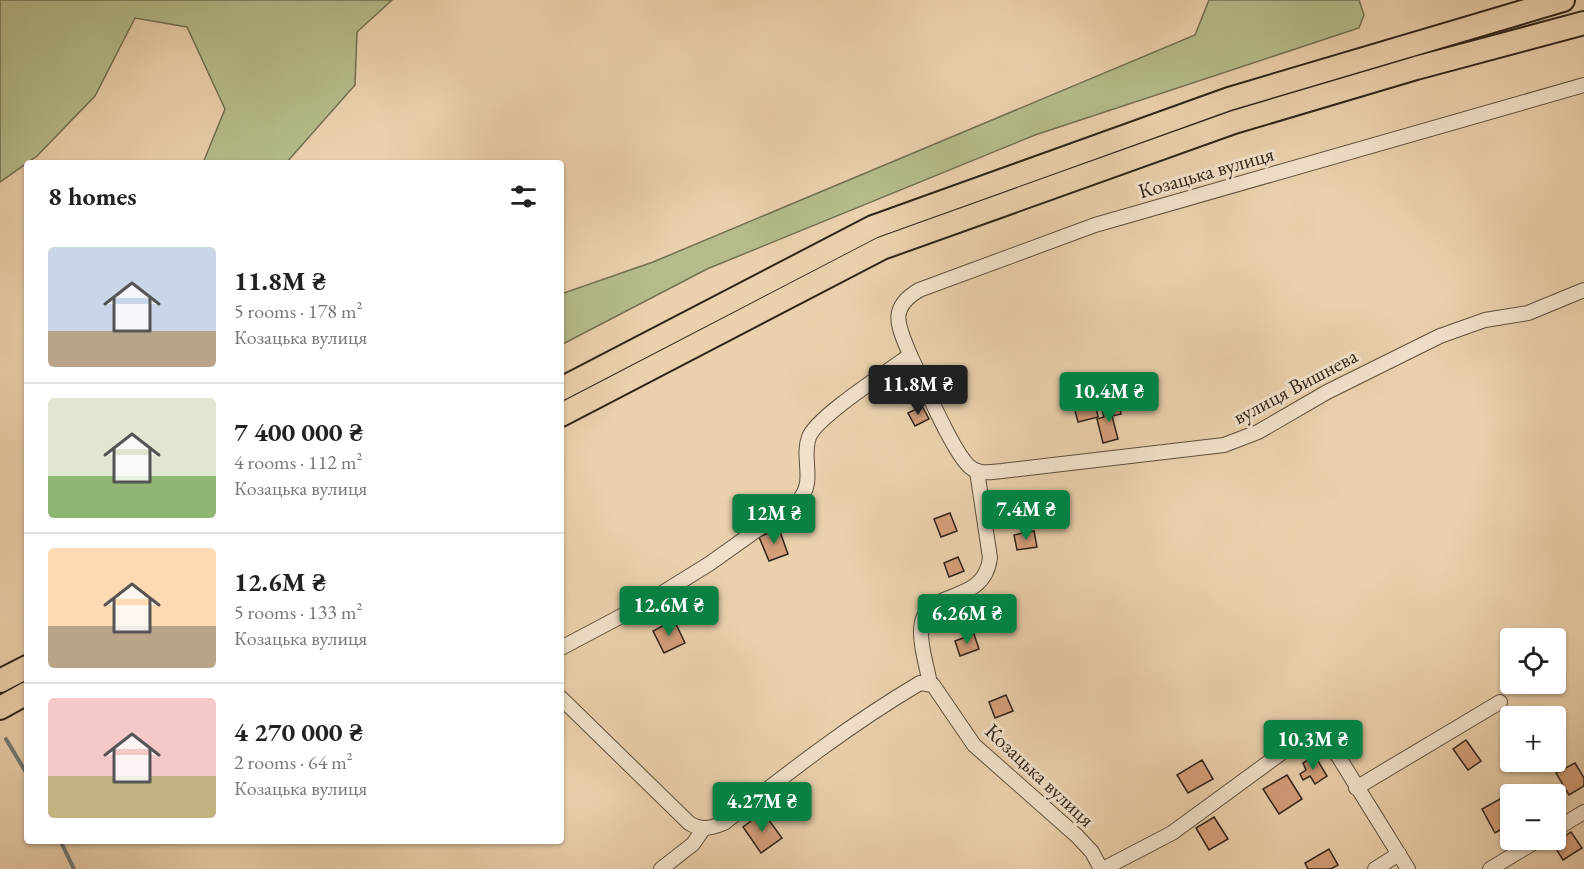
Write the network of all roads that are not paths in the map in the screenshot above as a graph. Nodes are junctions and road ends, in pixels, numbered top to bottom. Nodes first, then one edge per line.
1 (1563, 0) edge
2 (1584, 23) edge
3 (1584, 86) edge
4 (1584, 290) edge
5 (910, 355) junction
6 (564, 387) edge
7 (564, 412) edge
8 (977, 471) junction
9 (564, 646) edge
10 (24, 669) edge
11 (0, 681) edge
12 (930, 684) junction
13 (24, 695) edge
14 (564, 701) edge
15 (1500, 702) dead end
16 (0, 708) edge
17 (1356, 788) junction
18 (1584, 812) edge
19 (1566, 823) edge
20 (704, 828) junction
21 (1521, 850) edge
22 (1399, 854) junction
23 (661, 869) edge
24 (1102, 869) edge
25 (1375, 869) edge
26 (1408, 869) edge
27 (1490, 869) edge

1 - 6 highway
2 - 7 highway
3 - 5 street, Козацька вулиця
4 - 8 street, вулиця Вишнева
5 - 8 street, Козацька вулиця
5 - 9 street
8 - 12 street
10 - 11 highway
12 - 20 street
12 - 24 street, Козацька вулиця
13 - 16 highway
14 - 20 street
15 - 17 street
17 - 22 street
17 - 24 street
18 - 19 street
20 - 23 street
21 - 27 street
22 - 25 street
22 - 26 street

